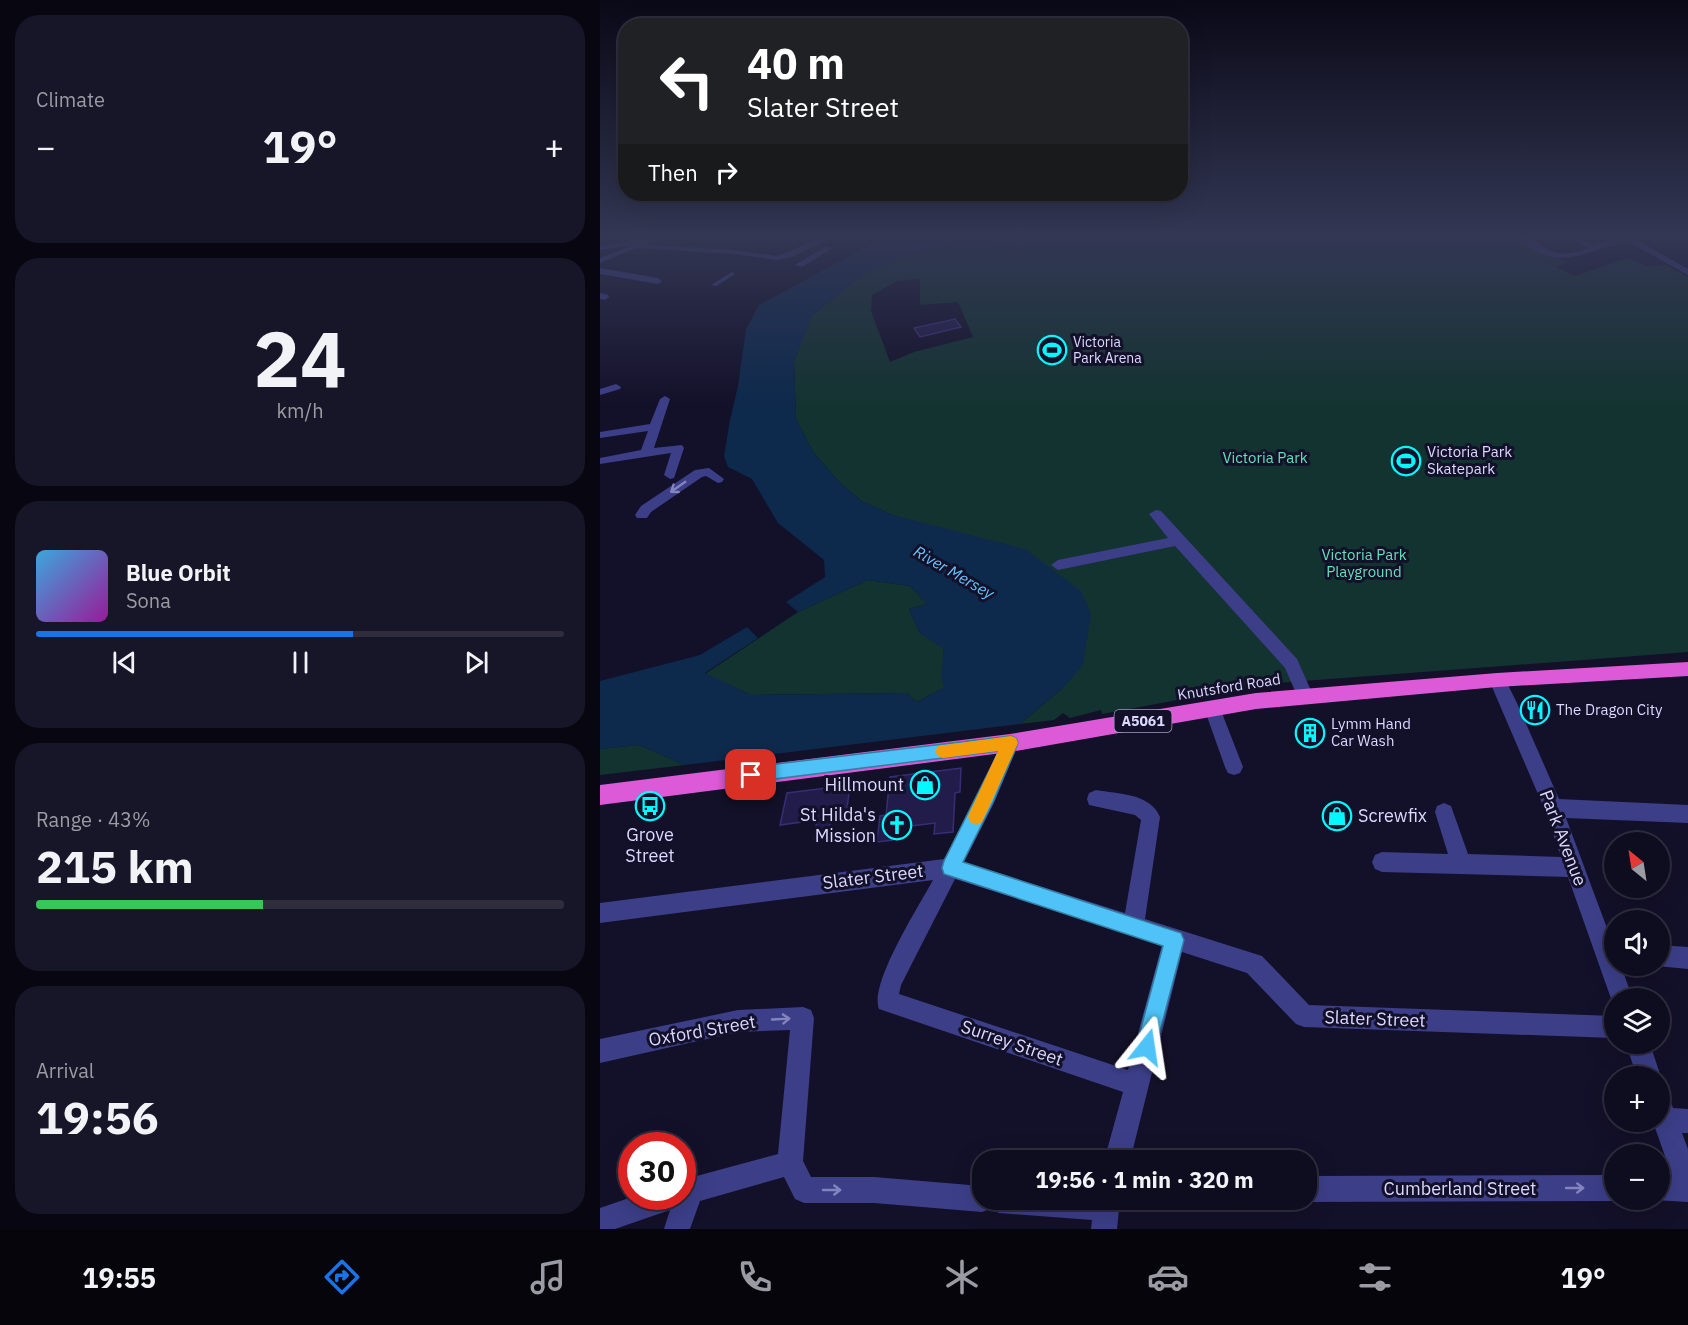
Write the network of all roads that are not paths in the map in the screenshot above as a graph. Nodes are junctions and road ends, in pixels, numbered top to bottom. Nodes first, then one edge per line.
1 (616, 387) dead end
2 (600, 392) edge
3 (665, 399) dead end
4 (655, 427) junction
5 (600, 435) edge
6 (646, 453) junction
7 (604, 461) dead end
8 (670, 475) dead end
9 (718, 479) dead end
10 (1156, 513) dead end
11 (642, 515) dead end
12 (1178, 542) junction
13 (1058, 565) dead end
14 (1688, 669) edge
15 (1497, 680) junction
16 (1305, 695) junction
17 (1212, 708) junction
18 (1011, 743) junction
19 (1234, 767) dead end
20 (600, 795) edge
21 (1096, 799) dead end
22 (1552, 808) junction
23 (1444, 812) dead end
24 (1688, 813) edge
25 (1382, 862) dead end
26 (1461, 864) junction
27 (1574, 867) junction
28 (951, 868) junction
29 (600, 913) edge
30 (1133, 927) junction
31 (1604, 937) edge
32 (1174, 940) junction
33 (1670, 957) edge
34 (1688, 958) edge
35 (1604, 1027) edge
36 (600, 1051) edge
37 (1136, 1086) junction
38 (1671, 1115) edge
39 (1120, 1150) edge
40 (790, 1163) junction
41 (1688, 1186) edge
42 (1604, 1188) edge
43 (1670, 1188) edge
44 (1317, 1189) edge
45 (696, 1190) edge
46 (972, 1198) edge
47 (633, 1210) edge
48 (679, 1210) edge
49 (1087, 1210) edge
50 (1105, 1212) edge
51 (600, 1221) edge
52 (677, 1229) edge

1 - 2 street
3 - 4 street
4 - 5 street
4 - 6 street
6 - 7 street
6 - 8 street
9 -> 11 street
10 - 12 street
12 - 13 street
12 - 16 street
14 - 15 highway, Knutsford Road / A5061
15 - 16 highway, Knutsford Road / A5061
15 - 22 street, Park Avenue
16 - 17 highway, Knutsford Road / A5061
17 - 18 highway, Knutsford Road / A5061
17 - 19 street
18 - 20 highway, Knutsford Road / A5061
18 - 28 street
21 - 30 street
22 - 24 street
22 - 27 street, Park Avenue
23 - 26 street
25 - 26 street
26 - 27 street
27 - 31 street, Park Avenue
28 - 29 street, Slater Street
28 - 30 street, Slater Street
28 - 37 street, Surrey Street
30 - 32 street, Slater Street
32 - 35 street, Slater Street
32 - 37 street
33 - 34 street
36 -> 40 street, Oxford Street
37 - 39 street
38 - 41 street
40 - 45 street
40 -> 46 street
41 - 43 street
44 -> 42 street, Cumberland Street
47 - 51 street
48 - 52 street
49 - 50 street

